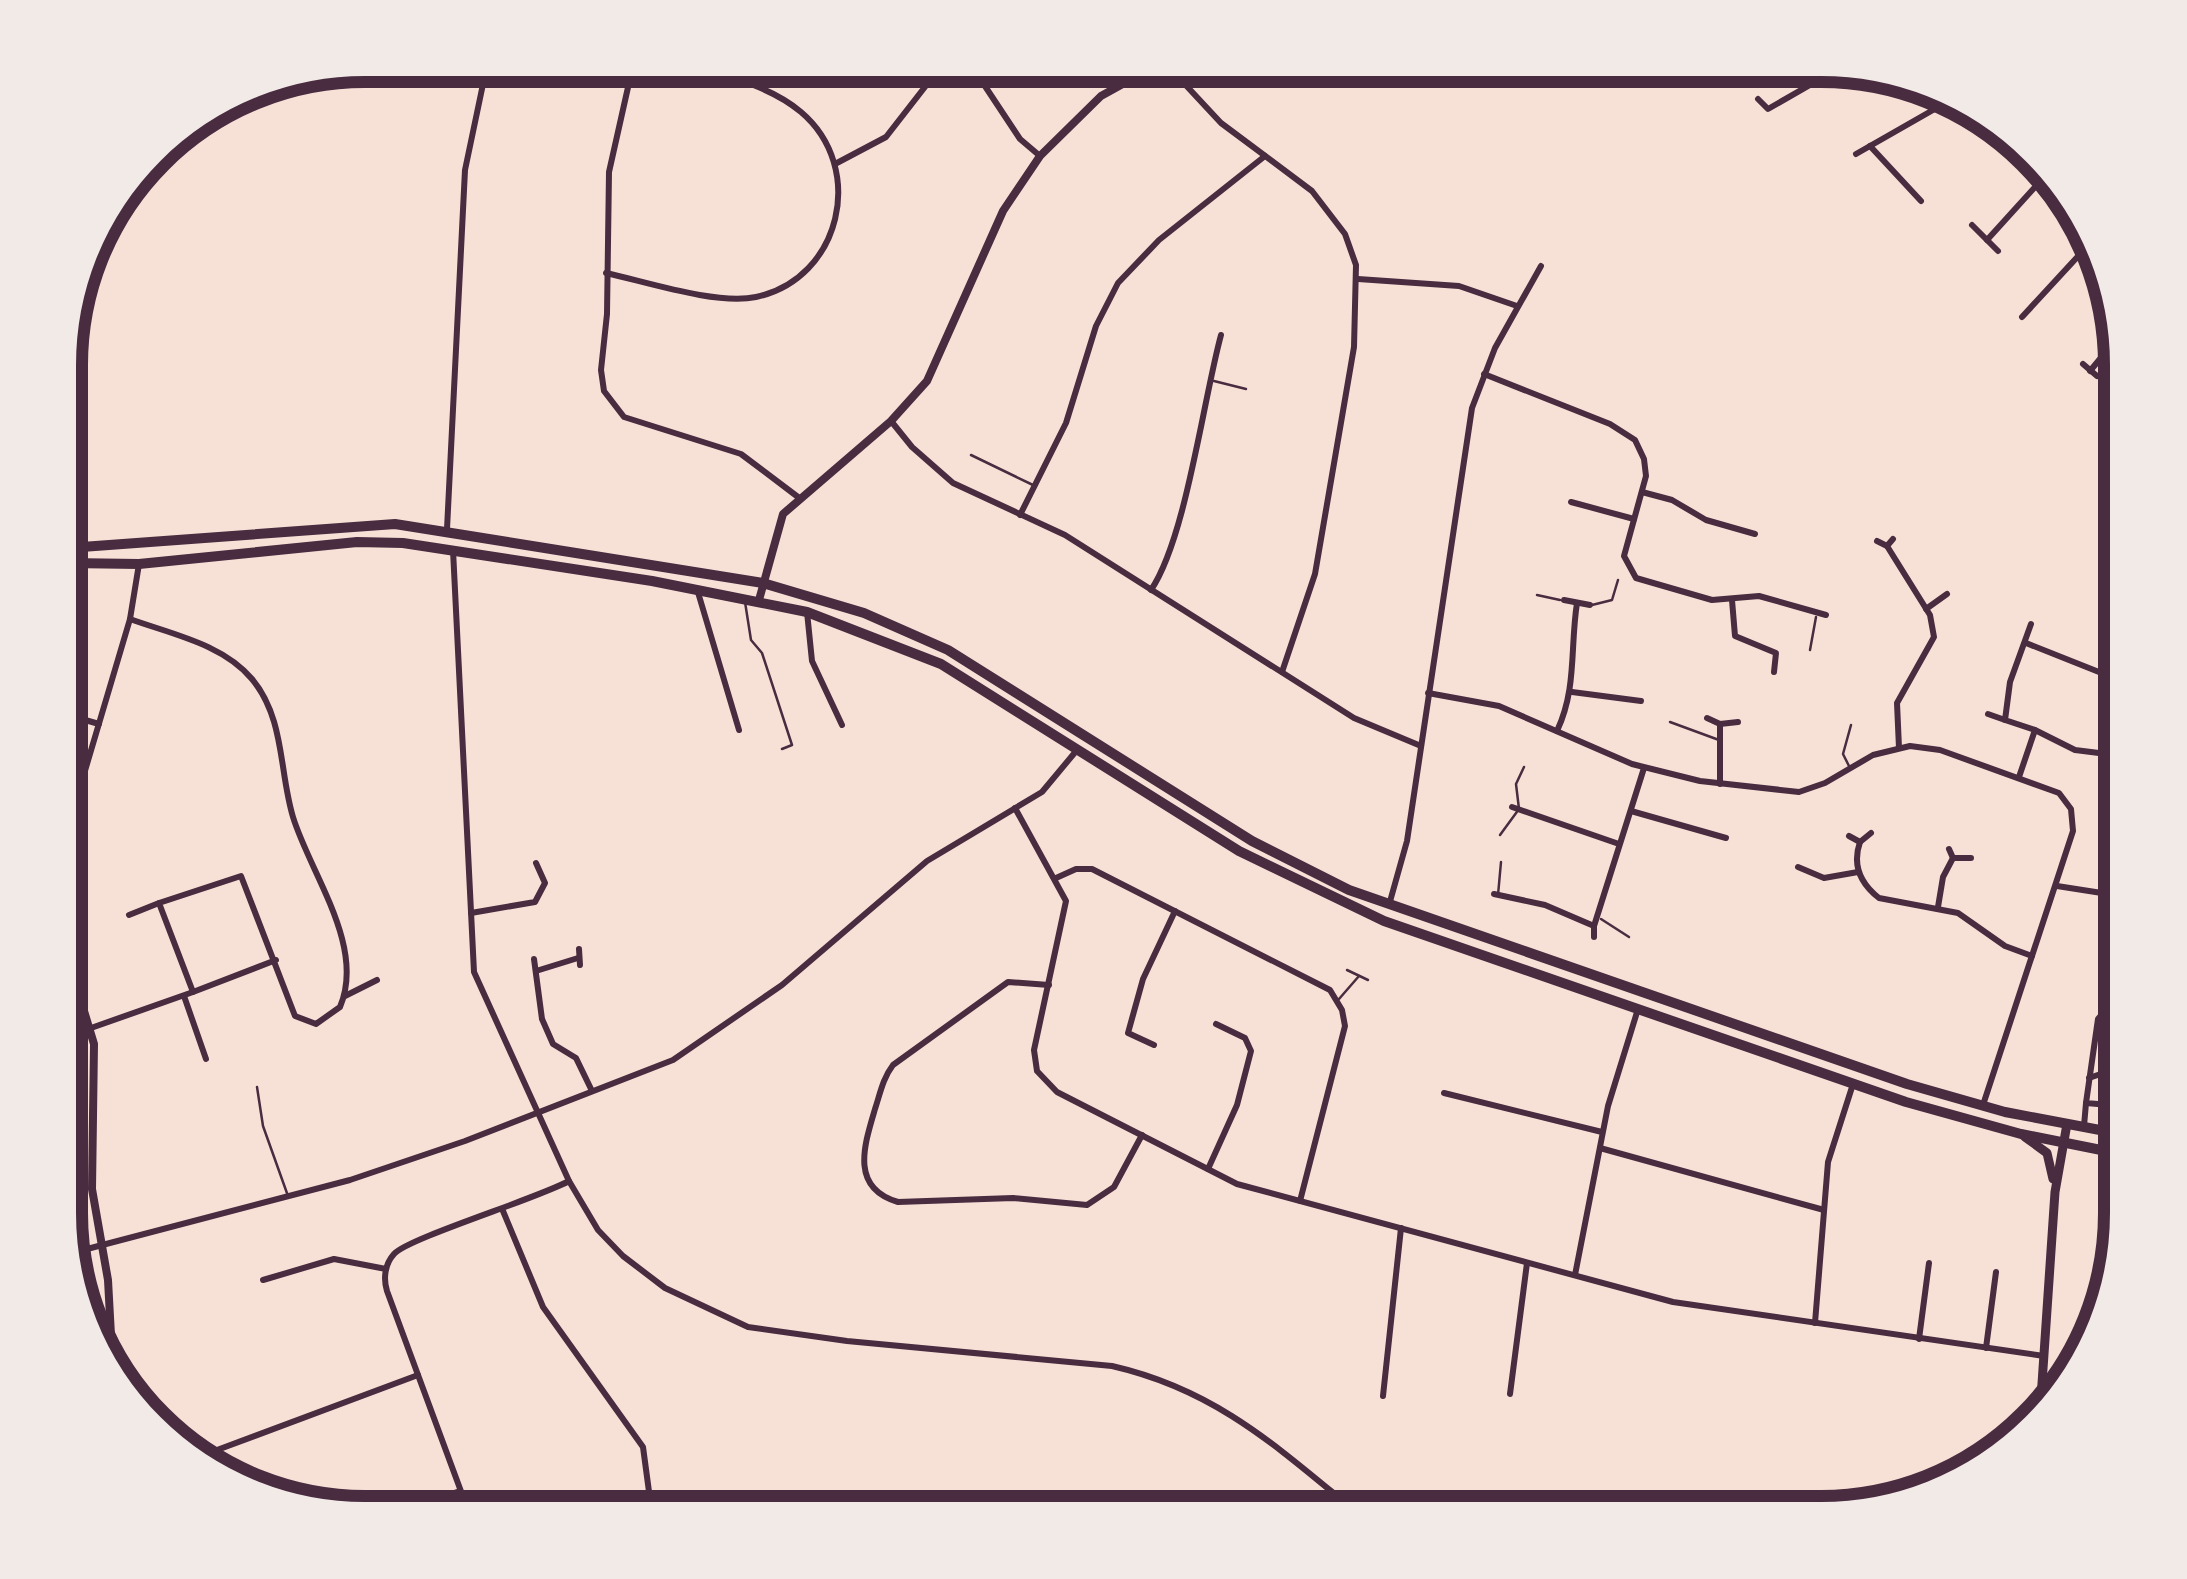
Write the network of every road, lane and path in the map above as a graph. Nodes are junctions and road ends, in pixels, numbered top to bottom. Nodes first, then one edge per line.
1 (483, 82) edge
2 (629, 82) edge
3 (741, 82) edge
4 (928, 82) edge
5 (983, 82) edge
6 (1125, 83) edge
7 (1183, 83) edge
8 (1813, 83) edge
9 (1758, 99) dead end
10 (1937, 108) edge
11 (1870, 146) junction
12 (1856, 154) dead end
13 (1040, 156) junction
14 (1266, 156) junction
15 (835, 164) junction
16 (1922, 183) dead end
17 (2038, 184) edge
18 (1912, 192) junction
19 (1921, 201) dead end
20 (1972, 226) dead end
21 (1987, 240) junction
22 (1998, 251) dead end
23 (2081, 253) edge
24 (1542, 266) dead end
25 (606, 273) junction
26 (1358, 279) junction
27 (1517, 306) junction
28 (2022, 317) dead end
29 (1221, 335) dead end
30 (2104, 354) edge
31 (2083, 364) dead end
32 (2090, 370) junction
33 (1484, 374) junction
34 (2098, 376) dead end
35 (1209, 380) junction
36 (1246, 389) dead end
37 (891, 421) junction
38 (971, 455) dead end
39 (1036, 487) junction
40 (1642, 492) junction
41 (798, 497) junction
42 (1571, 502) dead end
43 (1020, 516) junction
44 (1634, 519) junction
45 (446, 530) junction
46 (1755, 534) dead end
47 (1893, 539) dead end
48 (1877, 541) dead end
49 (1887, 546) junction
50 (83, 547) edge
51 (453, 549) junction
52 (83, 564) edge
53 (139, 564) junction
54 (1618, 580) dead end
55 (764, 583) junction
56 (697, 589) junction
57 (1152, 590) junction
58 (1946, 594) dead end
59 (1537, 595) dead end
60 (745, 598) junction
61 (760, 600) junction
62 (1564, 600) joint
63 (1732, 600) junction
64 (1578, 603) junction
65 (1590, 605) joint
66 (1926, 608) junction
67 (808, 612) junction
68 (1822, 614) joint
69 (130, 619) junction
70 (2031, 624) dead end
71 (2026, 643) junction
72 (1810, 650) dead end
73 (2092, 658) dead end
74 (2088, 668) junction
75 (1282, 672) junction
76 (1774, 672) dead end
77 (2098, 672) dead end
78 (1572, 692) junction
79 (1428, 694) junction
80 (1642, 701) dead end
81 (1988, 714) dead end
82 (1707, 718) dead end
83 (83, 720) edge
84 (2005, 720) junction
85 (1670, 722) dead end
86 (1738, 722) dead end
87 (98, 724) junction
88 (1720, 724) junction
89 (842, 725) dead end
90 (1852, 726) dead end
91 (739, 730) dead end
92 (2035, 730) junction
93 (1557, 731) junction
94 (1720, 740) junction
95 (1421, 746) junction
96 (782, 748) dead end
97 (1899, 748) junction
98 (1077, 749) junction
99 (2104, 755) joint
100 (2104, 766) dead end
101 (1524, 767) dead end
102 (1644, 768) junction
103 (1850, 768) junction
104 (83, 776) edge
105 (2018, 777) junction
106 (1720, 784) junction
107 (1532, 800) dead end
108 (1015, 808) junction
109 (1516, 808) junction
110 (1528, 811) junction
111 (1630, 811) junction
112 (1871, 833) dead end
113 (1500, 835) dead end
114 (1849, 836) dead end
115 (1726, 838) dead end
116 (1860, 842) junction
117 (1619, 844) junction
118 (1950, 848) dead end
119 (1952, 858) junction
120 (1971, 858) dead end
121 (1501, 862) dead end
122 (1816, 862) dead end
123 (536, 864) dead end
124 (1798, 867) dead end
125 (1858, 872) junction
126 (1810, 873) junction
127 (1056, 878) junction
128 (1510, 885) dead end
129 (2056, 886) junction
130 (2104, 893) edge
131 (1499, 896) junction
132 (159, 904) junction
133 (1389, 905) junction
134 (1938, 907) junction
135 (1175, 911) junction
136 (471, 913) junction
137 (129, 915) dead end
138 (1596, 922) junction
139 (1594, 936) dead end
140 (1628, 937) dead end
141 (579, 948) dead end
142 (2032, 956) junction
143 (276, 960) junction
144 (534, 960) dead end
145 (1347, 970) dead end
146 (536, 971) junction
147 (1359, 976) junction
148 (377, 980) dead end
149 (1368, 980) dead end
150 (1049, 985) junction
151 (194, 992) junction
152 (184, 996) junction
153 (345, 996) junction
154 (1338, 1000) junction
155 (83, 1004) edge
156 (1638, 1009) junction
157 (2104, 1012) edge
158 (1216, 1024) dead end
159 (91, 1028) junction
160 (1154, 1045) dead end
161 (206, 1059) dead end
162 (2104, 1073) edge
163 (2089, 1078) junction
164 (1853, 1084) junction
165 (257, 1087) dead end
166 (592, 1091) junction
167 (1444, 1092) dead end
168 (2086, 1103) junction
169 (2104, 1104) edge
170 (1983, 1106) junction
171 (539, 1112) junction
172 (2066, 1124) junction
173 (2084, 1126) junction
174 (2104, 1130) edge
175 (1602, 1132) junction
176 (2021, 1134) junction
177 (1142, 1135) junction
178 (2063, 1143) junction
179 (1600, 1148) junction
180 (2104, 1151) edge
181 (1208, 1170) junction
182 (569, 1181) junction
183 (2055, 1192) junction
184 (288, 1196) junction
185 (1300, 1202) junction
186 (1824, 1210) junction
187 (503, 1211) junction
188 (1401, 1228) junction
189 (101, 1246) junction
190 (85, 1250) edge
191 (1527, 1263) junction
192 (1928, 1263) dead end
193 (386, 1269) junction
194 (1996, 1272) dead end
195 (1575, 1275) junction
196 (263, 1280) dead end
197 (1984, 1284) dead end
198 (1994, 1285) junction
199 (1816, 1323) junction
200 (111, 1337) edge
201 (1920, 1339) junction
202 (1986, 1348) junction
203 (2044, 1356) junction
204 (418, 1374) junction
205 (1384, 1383) junction
206 (1397, 1384) dead end
207 (2042, 1391) edge
208 (1510, 1394) dead end
209 (1383, 1396) dead end
210 (217, 1450) dead end
211 (460, 1491) junction
212 (446, 1496) edge
213 (462, 1496) edge
214 (650, 1496) edge
215 (1337, 1496) edge

1 - 45 street
2 - 25 street
3 - 15 street
4 - 15 street
5 - 13 street
6 - 13 street
7 - 14 street
8 - 9 street
10 - 11 street
11 - 12 street
11 - 18 street
13 - 37 street
14 - 26 street
14 - 39 street
15 - 25 street
16 - 18 street
17 - 21 street
18 - 19 street
20 - 21 street
21 - 22 street
23 - 28 street
24 - 27 street
25 - 41 street
26 - 27 street
26 - 75 street
27 - 33 street
29 - 35 street
30 - 32 street
31 - 32 street
32 - 34 street
33 - 40 street
33 - 79 street
35 - 36 lane
35 - 57 street
37 - 41 street
37 - 43 street
38 - 39 lane
39 - 43 street
40 - 44 street
40 - 46 street
41 - 55 street
42 - 44 street
43 - 57 street
44 - 63 street
45 - 50 highway
45 - 55 highway
47 - 49 street
48 - 49 street
49 - 66 street
51 - 53 highway
51 - 56 highway
51 - 136 street
52 - 53 highway
53 - 69 street
54 - 65 lane
55 - 61 street
55 - 133 highway
56 - 60 highway
56 - 91 street
57 - 75 street
58 - 66 street
59 - 62 lane
60 - 61 highway
60 - 96 lane
61 - 67 highway
62 - 64 street
63 - 68 street
63 - 76 street
64 - 65 street
64 - 78 street
66 - 97 street
67 - 89 street
67 - 98 highway
68 - 72 lane
69 - 87 street
69 - 153 street
70 - 71 street
71 - 74 street
71 - 84 street
73 - 74 street
74 - 77 street
75 - 95 street
78 - 80 street
78 - 93 street
79 - 93 street
79 - 95 street
81 - 84 street
82 - 88 street
83 - 87 street
84 - 92 street
85 - 94 lane
86 - 88 street
87 - 104 street
88 - 94 street
90 - 103 lane
92 - 99 street
92 - 105 street
93 - 102 street
94 - 106 street
95 - 133 street
97 - 103 street
97 - 105 street
98 - 108 street
98 - 156 highway
99 - 100 street
101 - 109 lane
102 - 106 street
102 - 111 street
103 - 106 street
105 - 129 street
107 - 110 street
108 - 127 street
108 - 166 street
109 - 110 street
109 - 113 lane
110 - 117 street
111 - 115 street
111 - 117 street
112 - 116 street
114 - 116 street
116 - 125 street
117 - 138 street
118 - 119 street
119 - 120 street
119 - 134 street
121 - 131 lane
122 - 126 street
123 - 136 street
124 - 126 street
125 - 126 street
125 - 134 street
127 - 135 street
127 - 150 street
128 - 131 street
129 - 130 street
129 - 142 street
131 - 138 street
132 - 137 street
132 - 143 street
132 - 151 street
133 - 170 highway
134 - 142 street
135 - 154 street
135 - 160 street
136 - 171 street
138 - 139 street
138 - 140 lane
141 - 146 street
142 - 170 street
143 - 151 street
143 - 153 street
144 - 146 street
145 - 147 lane
146 - 166 street
147 - 149 lane
147 - 154 lane
148 - 153 street
150 - 177 street
150 - 177 street
151 - 152 street
152 - 159 street
152 - 161 street
154 - 185 street
155 - 159 street
156 - 164 highway
156 - 175 street
157 - 163 street
158 - 181 street
159 - 189 street
162 - 163 street
163 - 168 street
164 - 176 highway
164 - 186 street
165 - 184 lane
166 - 171 street
167 - 175 street
168 - 169 street
168 - 173 street
170 - 172 highway
171 - 182 street
171 - 184 street
172 - 173 highway
172 - 178 main road
173 - 174 highway
175 - 179 street
176 - 178 highway
176 - 183 main road
177 - 181 street
178 - 180 highway
178 - 183 main road
179 - 186 street
179 - 195 street
181 - 185 street
182 - 187 street
182 - 215 street
183 - 203 main road
184 - 189 street
185 - 188 street
186 - 199 street
187 - 193 street
187 - 214 street
188 - 191 street
188 - 205 street
189 - 190 street
189 - 200 street
191 - 195 street
191 - 208 street
192 - 201 street
193 - 196 street
193 - 204 street
194 - 198 street
195 - 199 street
197 - 198 street
198 - 202 street
199 - 201 street
201 - 202 street
202 - 203 street
203 - 207 main road
204 - 210 street
204 - 211 street
205 - 206 street
205 - 209 street
211 - 212 street
211 - 213 street

